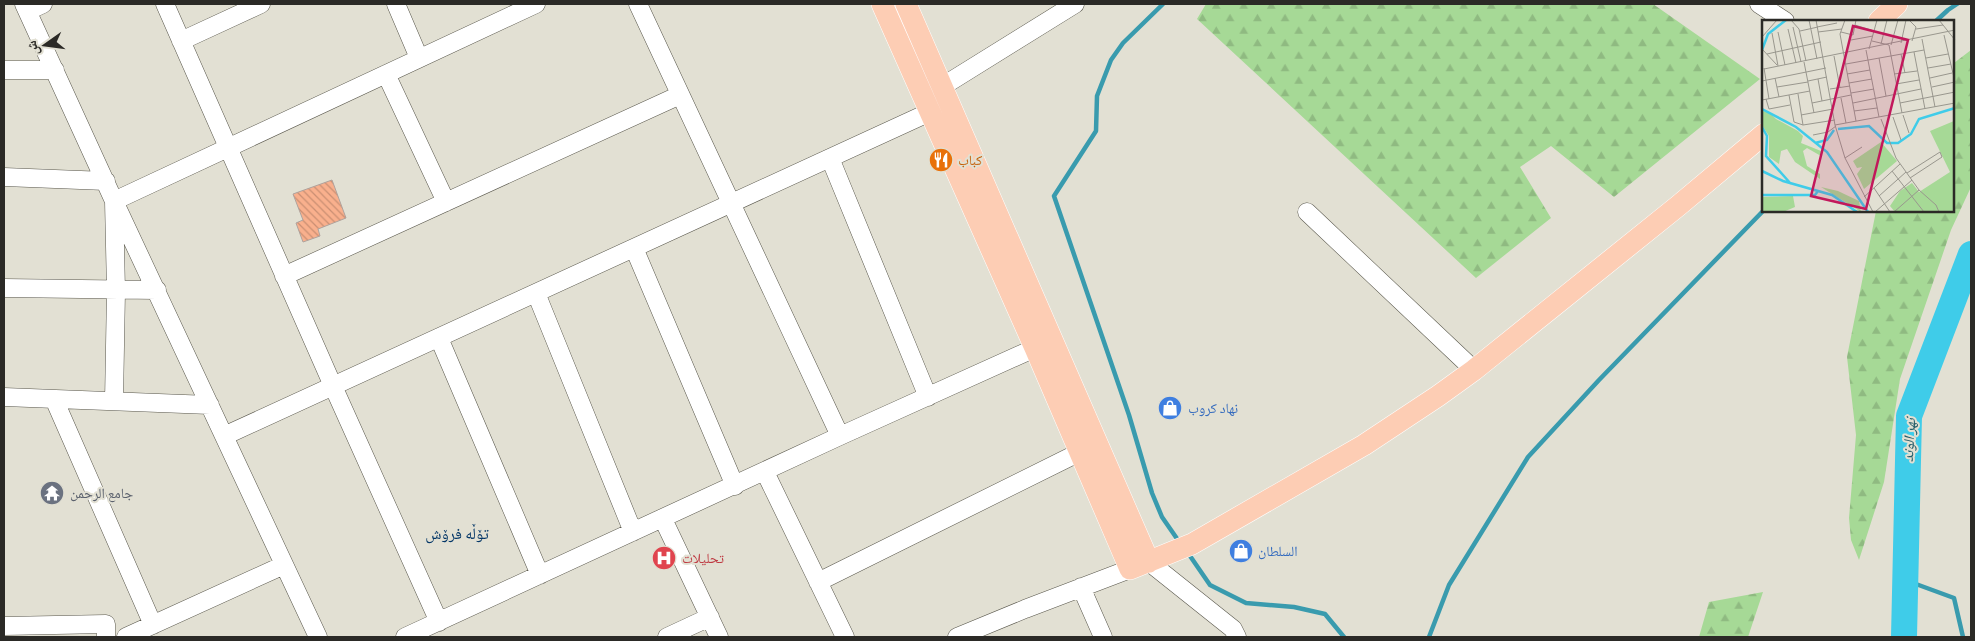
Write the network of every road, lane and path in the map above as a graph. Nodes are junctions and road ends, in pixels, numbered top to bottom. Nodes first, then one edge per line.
1 (165, 4) edge
2 (261, 4) edge
3 (396, 4) edge
4 (536, 4) edge
5 (638, 4) edge
6 (882, 4) edge
7 (906, 4) edge
8 (1075, 4) edge
9 (1759, 4) edge
10 (1896, 4) edge
11 (32, 6) edge
12 (516, 8) edge
13 (1783, 20) edge
14 (1880, 20) edge
15 (181, 41) junction
16 (419, 58) junction
17 (4, 70) edge
18 (55, 70) junction
19 (386, 74) junction
20 (942, 86) junction
21 (680, 95) junction
22 (930, 112) junction
23 (1762, 136) edge
24 (228, 148) junction
25 (830, 158) junction
26 (4, 177) edge
27 (106, 181) junction
28 (114, 201) junction
29 (446, 202) junction
30 (731, 204) junction
31 (1307, 212) dead end
32 (634, 248) junction
33 (284, 276) junction
34 (4, 288) edge
35 (157, 290) junction
36 (116, 291) junction
37 (536, 293) junction
38 (439, 338) junction
39 (1035, 348) junction
40 (1474, 370) junction
41 (333, 386) junction
42 (4, 397) edge
43 (928, 397) junction
44 (54, 399) junction
45 (114, 402) junction
46 (210, 405) junction
47 (224, 436) junction
48 (840, 436) junction
49 (1090, 460) junction
50 (765, 472) junction
51 (735, 486) junction
52 (663, 519) junction
53 (633, 532) junction
54 (284, 564) junction
55 (1139, 566) junction
56 (540, 575) junction
57 (818, 582) junction
58 (1081, 587) junction
59 (710, 617) junction
60 (439, 622) junction
61 (153, 625) junction
62 (4, 626) edge
63 (965, 636) edge
64 (106, 637) edge
65 (126, 637) edge
66 (318, 637) edge
67 (405, 637) edge
68 (667, 637) edge
69 (720, 637) edge
70 (845, 637) edge
71 (1102, 637) edge
72 (1237, 637) edge

1 - 15 street
2 - 15 street
3 - 16 street
4 - 12 street
5 - 21 street
6 - 22 main road
7 - 20 main road
8 - 20 street
9 - 13 street
10 - 14 main road
11 - 18 street
12 - 16 street
15 - 24 street
16 - 19 street
17 - 18 street
18 - 27 street
19 - 24 street
19 - 29 street
20 - 49 main road
21 - 29 street
21 - 30 street
22 - 25 street
22 - 39 main road
23 - 40 main road
24 - 28 street
24 - 33 street
25 - 30 street
25 - 43 street
26 - 27 street
27 - 28 street
28 - 35 street
28 - 36 street
29 - 33 street
30 - 32 street
30 - 48 street
31 - 40 street
32 - 37 street
32 - 51 street
33 - 41 street
34 - 36 street
35 - 36 street
35 - 46 street
36 - 45 street
37 - 38 street
37 - 53 street
38 - 41 street
38 - 56 street
39 - 43 street
39 - 49 main road
40 - 55 main road
41 - 47 street
41 - 60 street
42 - 44 street
43 - 48 street
44 - 45 street
44 - 61 street
45 - 46 street
46 - 47 street
47 - 54 street
48 - 50 street
49 - 55 main road
49 - 57 street
50 - 51 street
50 - 57 street
51 - 52 street
52 - 53 street
52 - 59 street
53 - 56 street
54 - 61 street
54 - 66 street
55 - 58 street
55 - 72 street
56 - 60 street
57 - 70 street
58 - 63 street
58 - 71 street
59 - 68 street
59 - 69 street
60 - 67 street
61 - 65 street
62 - 64 street

